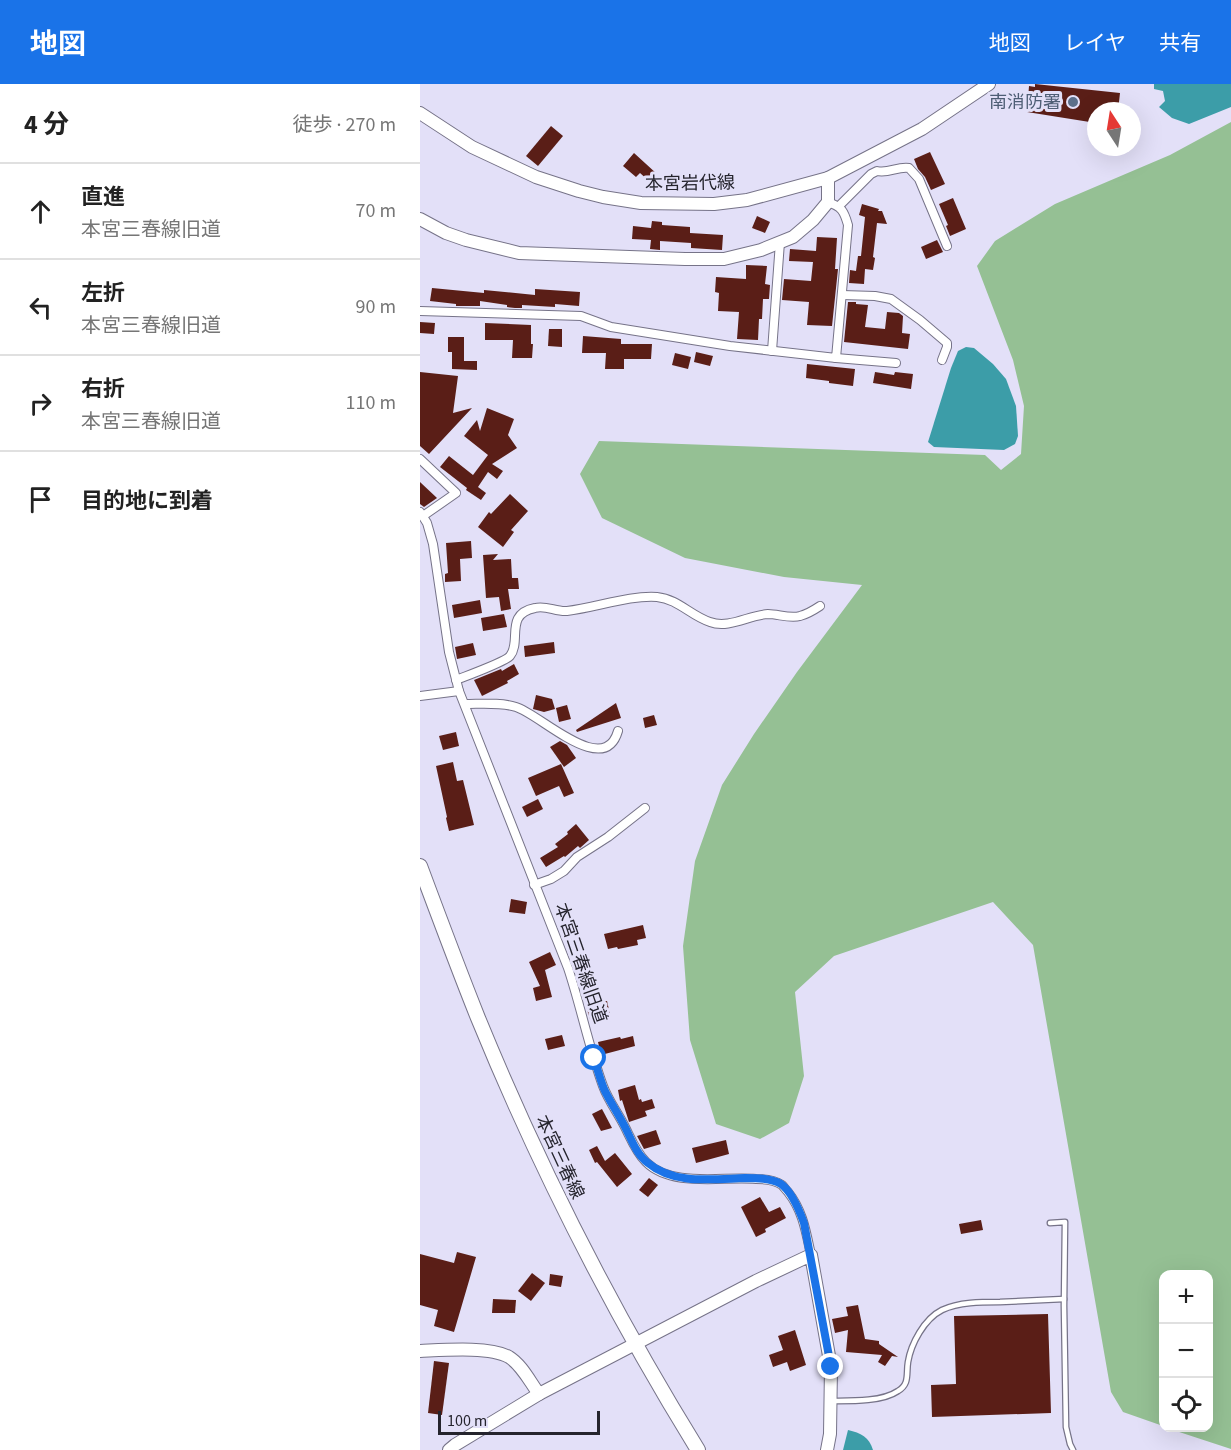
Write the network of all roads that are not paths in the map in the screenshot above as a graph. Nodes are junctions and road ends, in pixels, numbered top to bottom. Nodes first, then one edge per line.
1 (989, 84) edge
2 (420, 113) edge
3 (828, 178) junction
4 (833, 204) junction
5 (420, 219) edge
6 (780, 242) junction
7 (947, 246) dead end
8 (842, 295) junction
9 (420, 311) edge
10 (772, 351) junction
11 (836, 358) junction
12 (942, 360) dead end
13 (896, 363) dead end
14 (420, 459) edge
15 (422, 514) edge
16 (820, 606) dead end
17 (456, 680) junction
18 (459, 691) junction
19 (420, 696) edge
20 (465, 704) junction
21 (618, 731) dead end
22 (645, 808) dead end
23 (420, 866) edge
24 (534, 885) junction
25 (1050, 1223) dead end
26 (811, 1255) junction
27 (1064, 1299) junction
28 (636, 1344) junction
29 (420, 1351) edge
30 (539, 1394) junction
31 (831, 1401) junction
32 (449, 1450) edge
33 (698, 1450) edge
34 (827, 1450) edge
35 (1074, 1450) edge

1 - 3 street, 本宮岩代線
2 - 3 street, 本宮岩代線
3 - 4 street
4 - 6 street
4 - 7 street
4 - 8 street
5 - 6 street
6 - 10 street
8 - 11 street
8 - 12 street
9 - 10 street
10 - 11 street
11 - 13 street
14 - 15 street
15 - 17 street, 本宮三春線旧道
16 - 17 street
17 - 18 street, 本宮三春線旧道
18 - 19 street
18 - 20 street, 本宮三春線旧道
20 - 21 street
20 - 24 street, 本宮三春線旧道
22 - 24 street
23 - 28 main road, 本宮三春線
24 - 26 street, 本宮三春線旧道
25 - 27 lane
26 - 28 street
26 - 31 street, 本宮三春線旧道
27 - 31 lane
27 - 35 lane
28 - 30 street
28 - 33 main road, 本宮三春線
29 - 30 street
30 - 32 street
31 - 34 street, 本宮三春線旧道

